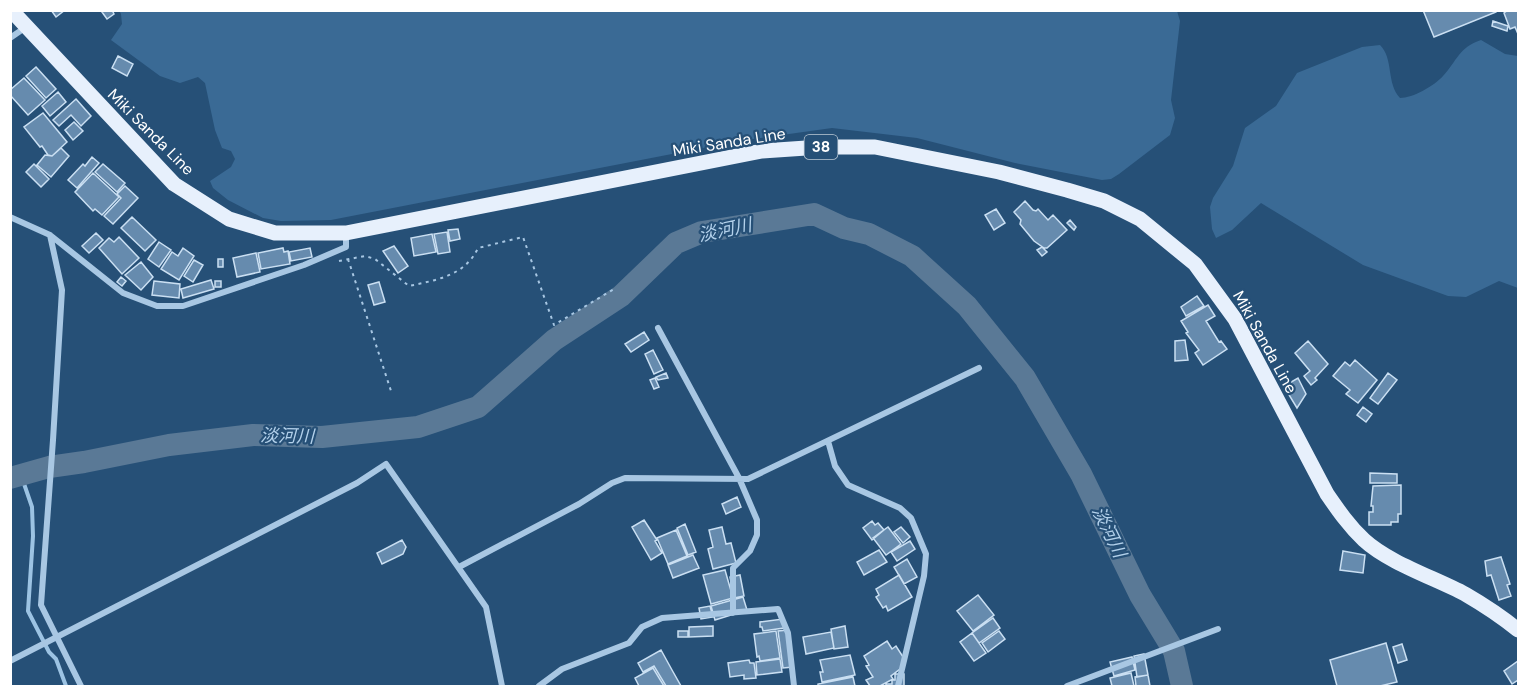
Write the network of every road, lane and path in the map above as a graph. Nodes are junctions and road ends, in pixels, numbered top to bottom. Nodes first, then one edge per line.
1 (11, 10) edge
2 (27, 27) junction
3 (10, 38) edge
4 (10, 217) edge
5 (346, 233) junction
6 (50, 235) junction
7 (348, 259) junction
8 (331, 262) dead end
9 (614, 290) dead end
10 (657, 328) dead end
11 (979, 368) dead end
12 (392, 394) dead end
13 (828, 441) junction
14 (739, 478) junction
15 (459, 567) junction
16 (732, 613) junction
17 (1218, 629) dead end
18 (1518, 630) edge
19 (53, 639) junction
20 (10, 661) edge
21 (81, 687) edge
22 (502, 687) edge
23 (539, 687) edge
24 (794, 687) edge
25 (898, 687) edge
26 (1067, 687) edge

1 - 2 main road, Miki Sanda Line / 38
2 - 3 street
2 - 5 main road, Miki Sanda Line / 38
4 - 6 street
5 - 6 street
5 - 18 main road, Miki Sanda Line / 38
6 - 19 street
7 - 8 path
7 - 9 path
7 - 12 path
10 - 14 street
11 - 13 street
13 - 14 street
13 - 25 street
14 - 15 street
14 - 16 street
15 - 19 street
15 - 22 street
16 - 23 street
16 - 24 street
17 - 26 street
19 - 20 street
19 - 21 street

